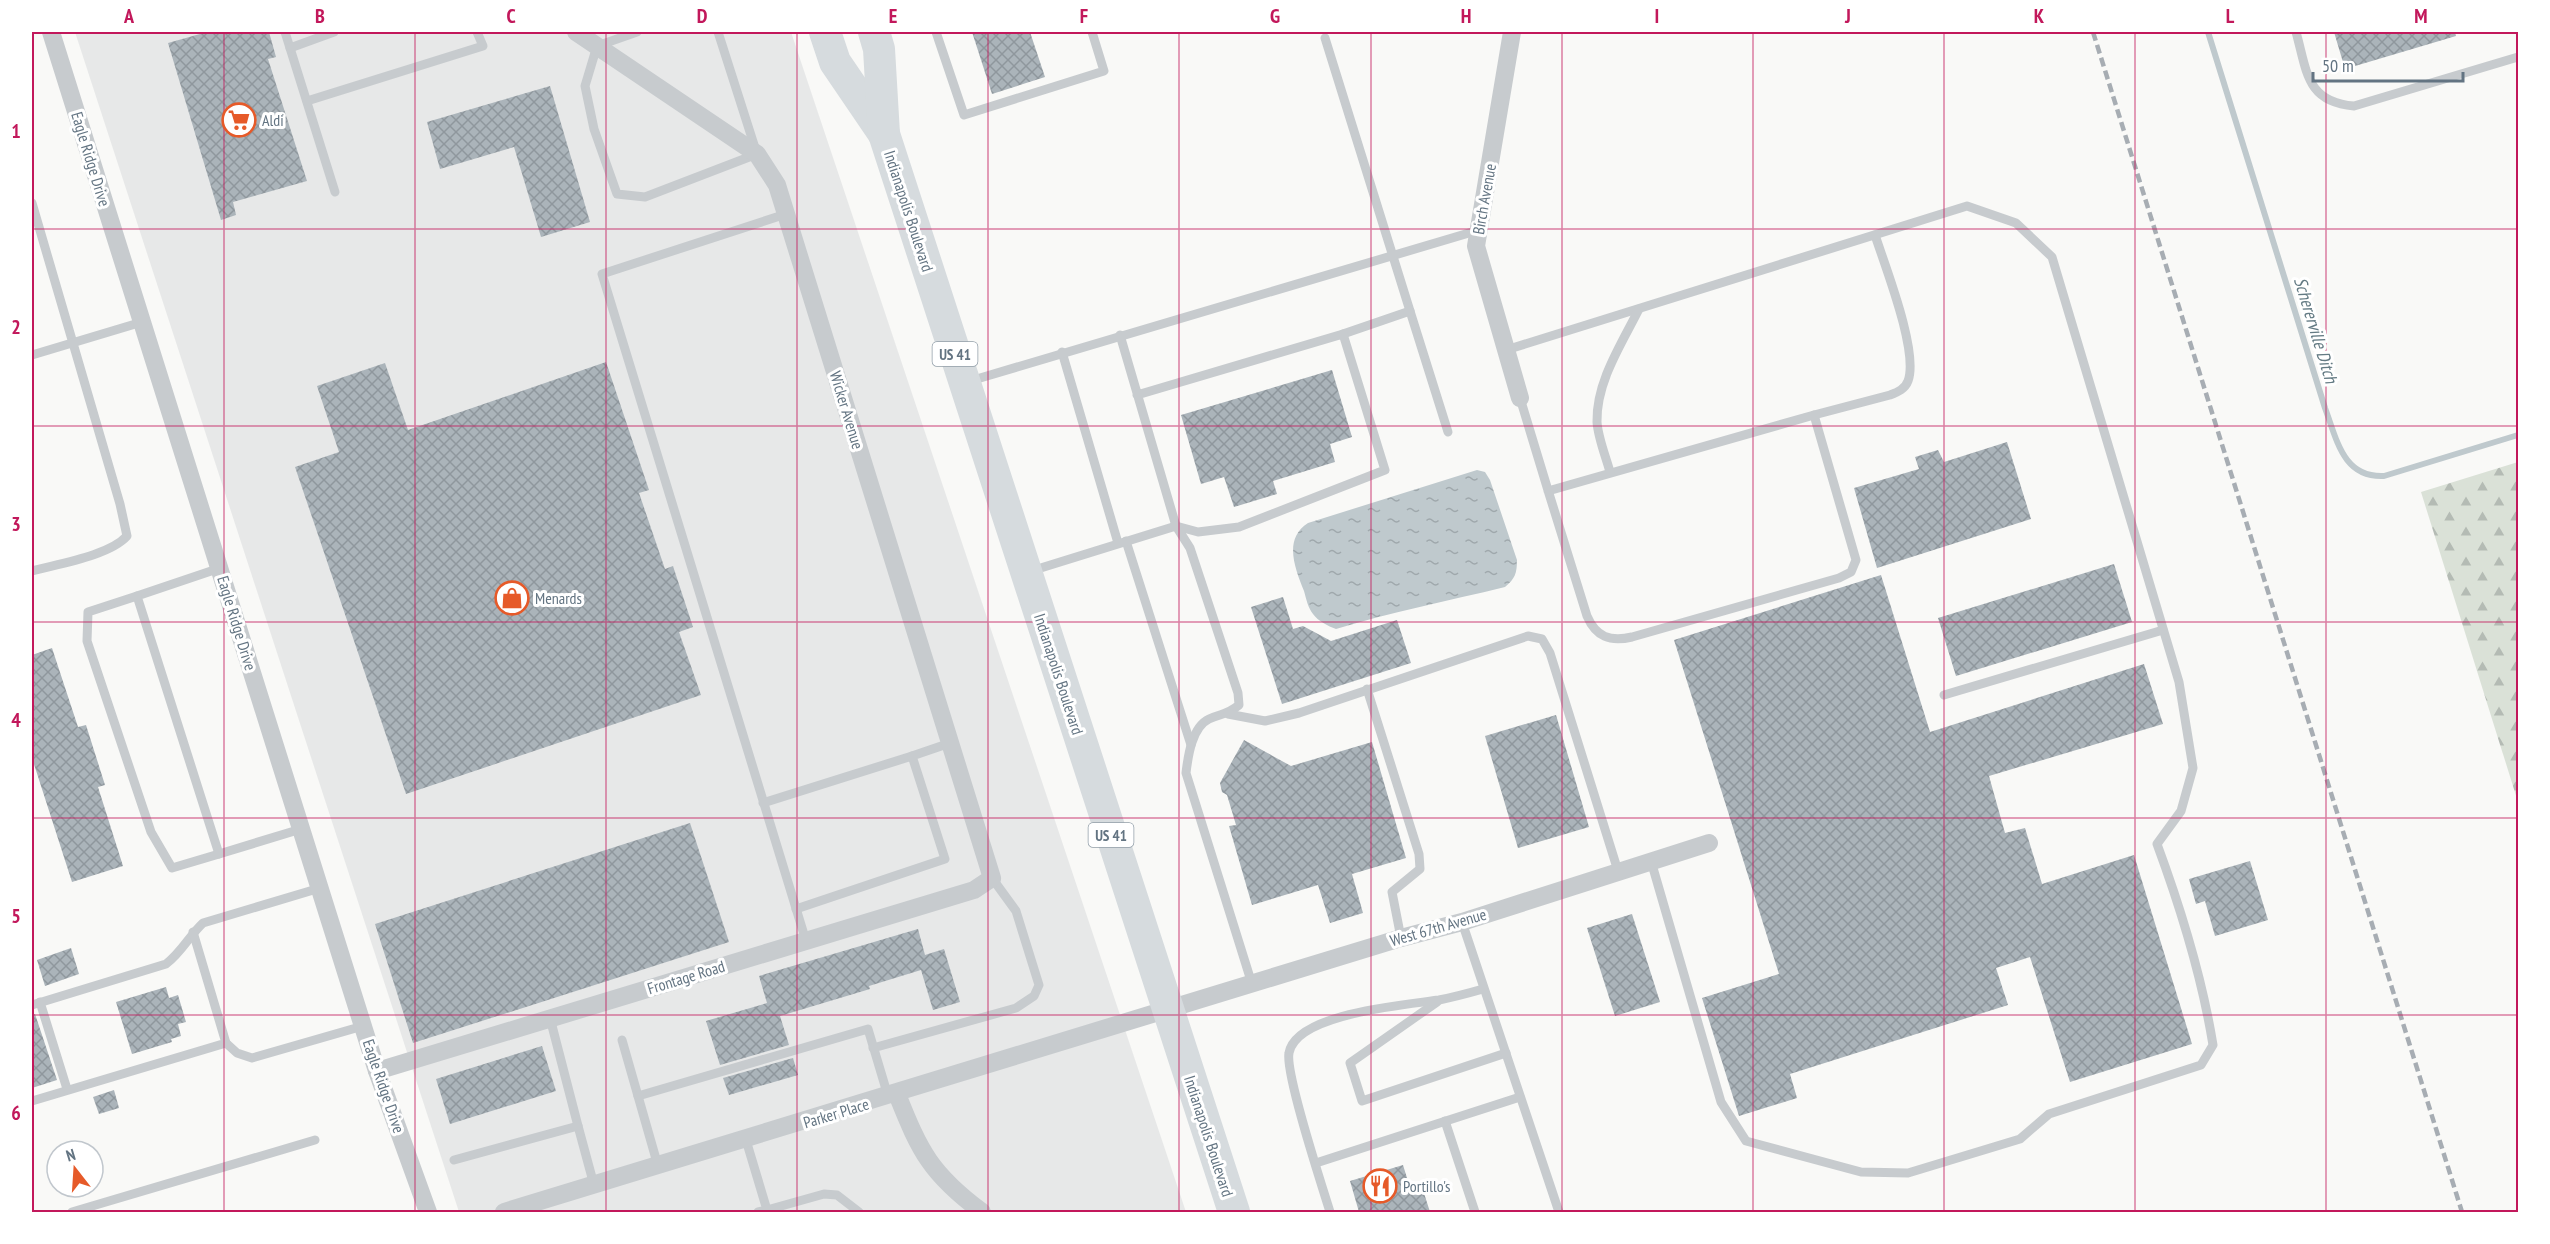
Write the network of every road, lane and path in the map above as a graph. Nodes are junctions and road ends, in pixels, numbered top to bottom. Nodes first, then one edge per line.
1 (51, 32) edge
2 (285, 32) edge
3 (334, 32) edge
4 (477, 32) edge
5 (576, 32) edge
6 (637, 32) edge
7 (718, 32) edge
8 (825, 32) edge
9 (874, 32) edge
10 (936, 32) edge
11 (1092, 32) edge
12 (1512, 32) edge
13 (2295, 32) edge
14 (1325, 38) dead end
15 (597, 46) junction
16 (290, 48) junction
17 (2518, 57) edge
18 (307, 102) junction
19 (884, 134) junction
20 (757, 154) junction
21 (335, 192) dead end
22 (32, 203) edge
23 (786, 214) junction
24 (1479, 230) junction
25 (1875, 235) junction
26 (1394, 255) junction
27 (1639, 309) junction
28 (1410, 311) junction
29 (142, 322) junction
30 (1343, 334) junction
31 (1120, 335) junction
32 (73, 342) junction
33 (1506, 350) junction
34 (1062, 352) junction
35 (32, 355) edge
36 (965, 382) junction
37 (1137, 395) junction
38 (1520, 398) joint
39 (1814, 415) junction
40 (1448, 432) dead end
41 (1610, 472) junction
42 (1548, 491) junction
43 (1176, 526) junction
44 (1122, 542) junction
45 (220, 568) junction
46 (32, 571) edge
47 (1026, 573) junction
48 (137, 596) junction
49 (2163, 630) junction
50 (1367, 689) junction
51 (1944, 695) dead end
52 (1228, 714) junction
53 (950, 743) junction
54 (1191, 746) junction
55 (912, 756) junction
56 (764, 803) junction
57 (301, 829) junction
58 (1709, 843) dead end
59 (219, 854) junction
60 (1651, 861) junction
61 (1618, 871) junction
62 (992, 878) junction
63 (320, 888) junction
64 (796, 909) junction
65 (1462, 922) junction
66 (193, 932) junction
67 (1401, 938) junction
68 (806, 941) junction
69 (1252, 984) junction
70 (1484, 989) junction
71 (1441, 999) junction
72 (36, 1004) edge
73 (1167, 1010) junction
74 (550, 1018) junction
75 (363, 1026) junction
76 (622, 1040) dead end
77 (226, 1043) junction
78 (873, 1048) junction
79 (1506, 1053) junction
80 (377, 1071) junction
81 (67, 1089) junction
82 (638, 1096) junction
83 (893, 1096) junction
84 (1520, 1097) junction
85 (32, 1101) edge
86 (1444, 1121) junction
87 (578, 1126) junction
88 (315, 1140) dead end
89 (746, 1140) junction
90 (454, 1160) dead end
91 (1316, 1163) junction
92 (658, 1166) junction
93 (594, 1185) junction
94 (72, 1212) edge
95 (428, 1212) edge
96 (504, 1212) edge
97 (765, 1212) edge
98 (859, 1212) edge
99 (982, 1212) edge
100 (1234, 1212) edge
101 (1330, 1212) edge
102 (1475, 1212) edge
103 (1559, 1212) edge

1 - 29 street, Eagle Ridge Drive
2 - 16 lane
3 - 16 lane
4 - 18 lane
5 - 15 street, Wicker Avenue
6 - 15 lane
7 - 20 lane
8 - 19 highway, Indianapolis Boulevard / US 41
9 - 19 highway, Indianapolis Boulevard / US 41
10 - 11 lane
12 - 24 street, Birch Avenue
13 - 17 lane
14 - 26 lane
15 - 20 street, Wicker Avenue
15 - 20 lane
16 - 18 lane
18 - 21 lane
19 - 36 highway, Indianapolis Boulevard / US 41
20 - 23 street, Wicker Avenue
22 - 32 lane
23 - 53 street, Wicker Avenue
23 - 56 lane
24 - 26 lane
24 - 33 street, Birch Avenue
25 - 27 lane
25 - 39 lane
25 - 49 lane
26 - 28 lane
26 - 31 lane
27 - 33 lane
27 - 41 lane
28 - 30 lane
28 - 40 lane
29 - 32 lane
29 - 45 street, Eagle Ridge Drive
30 - 37 lane
30 - 43 lane
31 - 34 lane
31 - 37 lane
32 - 35 lane
32 - 46 lane
33 - 38 street, Birch Avenue
34 - 36 lane
34 - 44 lane
36 - 47 highway, Indianapolis Boulevard / US 41
37 - 43 lane
38 - 42 lane
39 - 41 lane
39 - 42 lane
41 - 42 lane
43 - 44 lane
43 - 52 lane
44 - 47 lane
44 - 54 lane
45 - 48 lane
45 - 57 street, Eagle Ridge Drive
47 - 73 highway, Indianapolis Boulevard / US 41
48 - 59 lane
48 - 59 lane
49 - 51 lane
49 - 60 lane
50 - 52 lane
50 - 61 lane
50 - 67 lane
52 - 54 lane
53 - 55 lane
53 - 62 street, Wicker Avenue
54 - 69 lane
55 - 56 lane
55 - 64 lane
56 - 64 lane
57 - 59 lane
57 - 63 street, Eagle Ridge Drive
58 - 60 street, West 67th Avenue
60 - 61 street, West 67th Avenue
61 - 65 street, West 67th Avenue
62 - 68 street, Frontage Road
62 - 78 lane
63 - 66 lane
63 - 75 street, Eagle Ridge Drive
64 - 68 lane
65 - 67 street, West 67th Avenue
65 - 70 lane
66 - 72 lane
66 - 77 lane
67 - 69 street, West 67th Avenue
68 - 74 street, Frontage Road
69 - 73 street, West 67th Avenue
70 - 71 lane
70 - 79 lane
71 - 79 lane
71 - 91 lane
72 - 81 lane
73 - 83 street, Parker Place
73 - 100 highway, Indianapolis Boulevard / US 41
74 - 80 street, Frontage Road
74 - 87 lane
75 - 77 lane
75 - 80 street, Eagle Ridge Drive
76 - 82 lane
77 - 81 lane
78 - 82 lane
78 - 83 lane
79 - 84 lane
80 - 95 street, Eagle Ridge Drive
81 - 85 lane
82 - 92 lane
83 - 89 street, Parker Place
83 - 99 street
84 - 86 lane
84 - 103 lane
86 - 91 lane
86 - 102 lane
87 - 90 lane
87 - 93 lane
88 - 94 lane
89 - 92 street, Parker Place
89 - 97 lane
91 - 101 lane
92 - 93 street, Parker Place
93 - 96 street, Parker Place
97 - 98 lane

